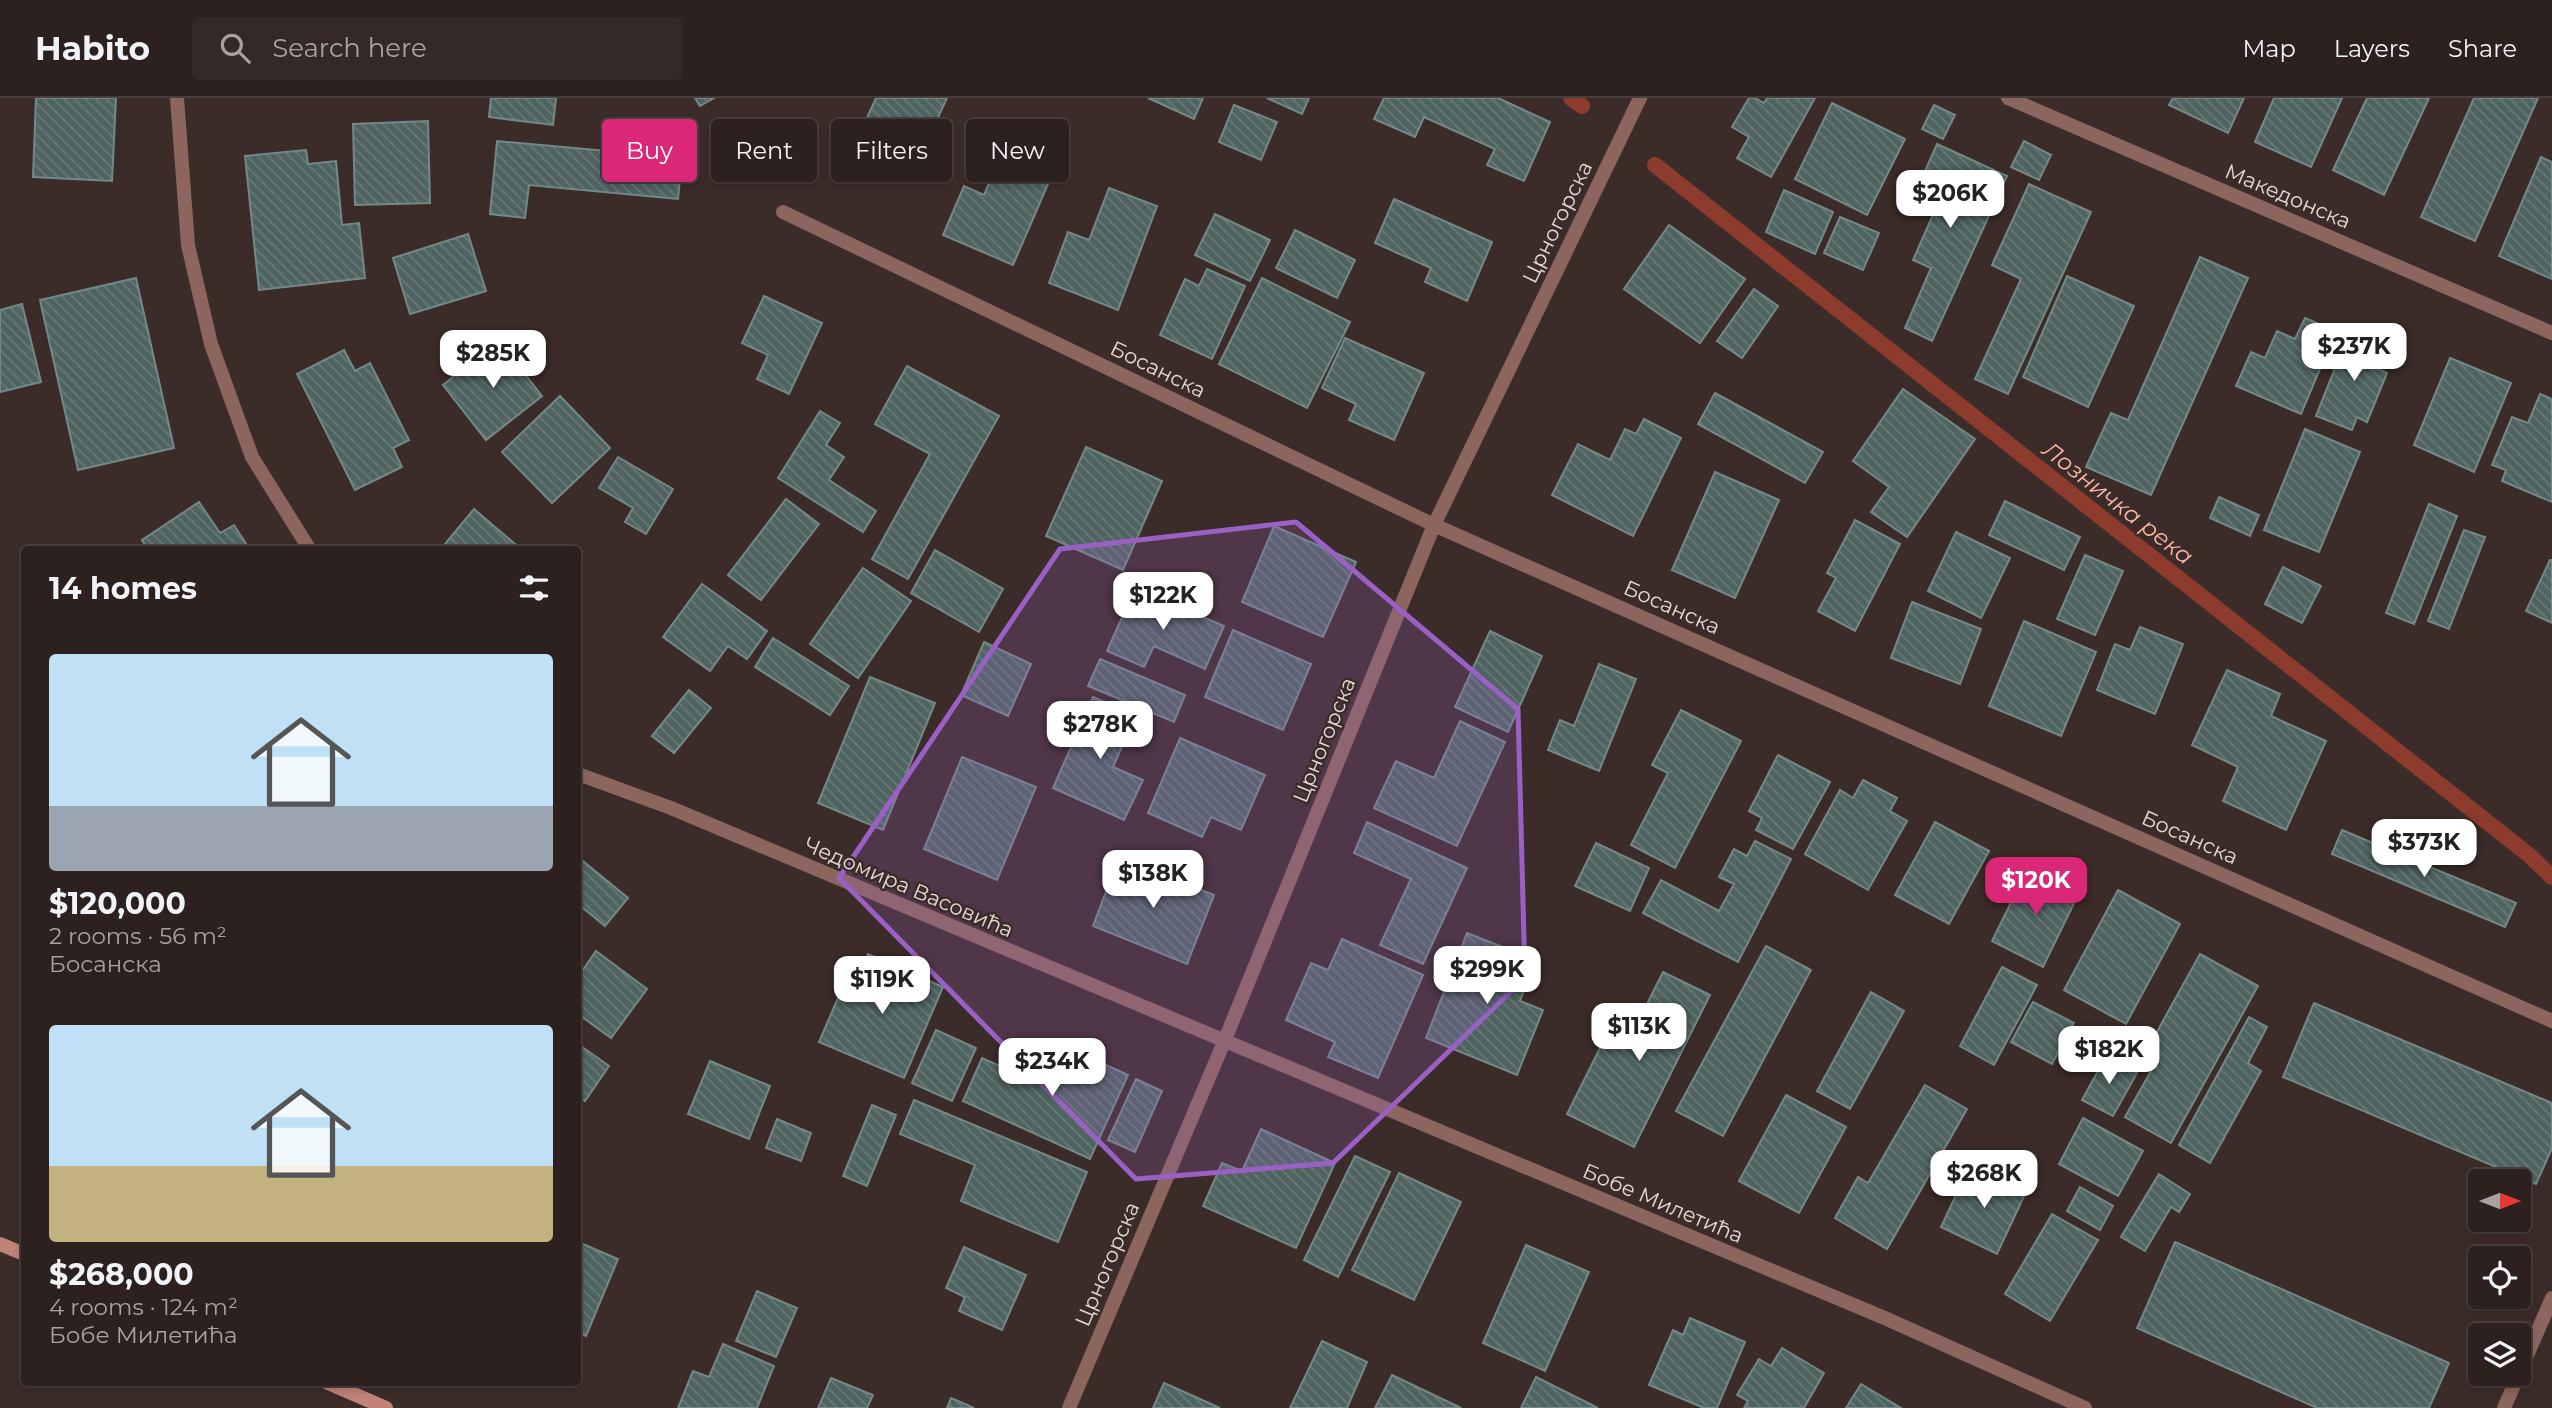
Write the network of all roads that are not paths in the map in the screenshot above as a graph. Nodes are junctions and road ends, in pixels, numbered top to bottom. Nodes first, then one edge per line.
1 (177, 98) edge
2 (1640, 98) edge
3 (2008, 98) edge
4 (783, 212) dead end
5 (2552, 333) edge
6 (1434, 525) junction
7 (308, 546) edge
8 (581, 775) edge
9 (2552, 1021) edge
10 (1224, 1042) junction
11 (0, 1244) edge
12 (21, 1253) edge
13 (2552, 1298) edge
14 (335, 1386) edge
15 (386, 1408) edge
16 (1069, 1408) edge
17 (2085, 1408) edge
18 (2504, 1408) edge

1 - 7 street
2 - 6 street, Црногорска
3 - 5 street, Македонска
4 - 6 street, Босанска
6 - 9 street, Босанска
6 - 10 street, Црногорска
8 - 10 street, Чедомира Васовића
10 - 16 street, Црногорска
10 - 17 street, Бобе Милетића
11 - 12 main road
13 - 18 street
14 - 15 main road

